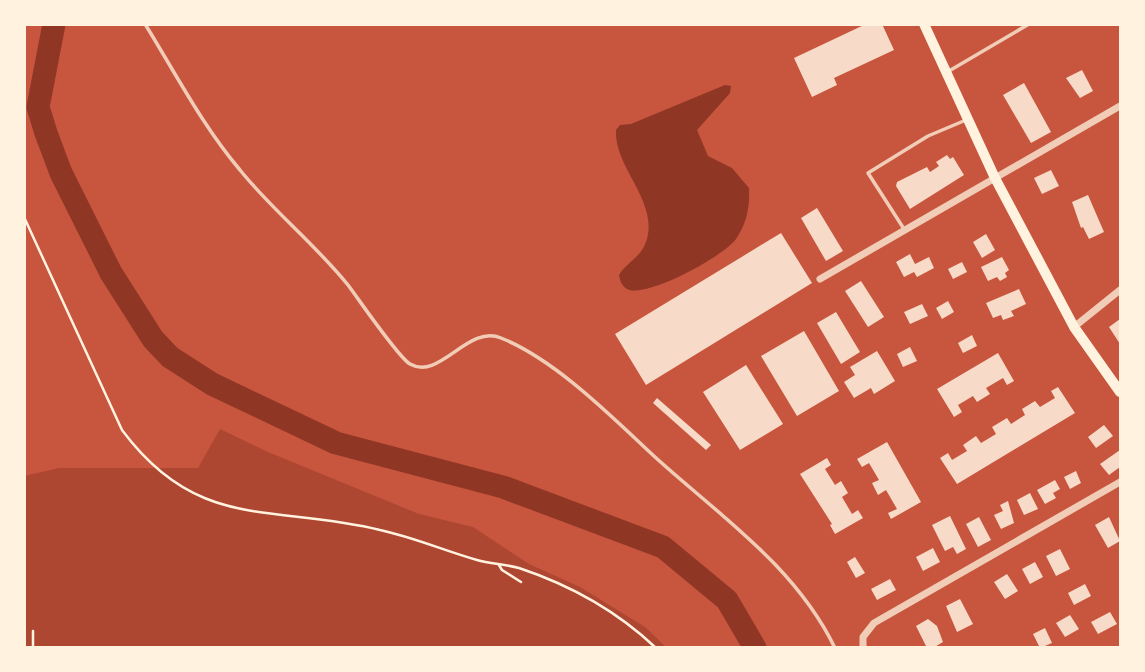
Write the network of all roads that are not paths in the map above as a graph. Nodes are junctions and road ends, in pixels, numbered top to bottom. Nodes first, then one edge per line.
1 (145, 24) edge
2 (925, 24) edge
3 (1029, 24) edge
4 (947, 72) junction
5 (1121, 106) edge
6 (968, 119) junction
7 (995, 178) junction
8 (905, 230) junction
9 (820, 279) dead end
10 (1121, 290) edge
11 (1074, 327) junction
12 (1121, 392) edge
13 (1121, 482) edge
14 (835, 648) edge
15 (863, 648) edge

1 - 14 lane
2 - 4 main road
3 - 4 lane
4 - 6 main road
5 - 7 street
6 - 7 main road
6 - 8 lane
7 - 8 street
7 - 11 main road
8 - 9 street
10 - 11 street
11 - 12 main road
13 - 15 street

